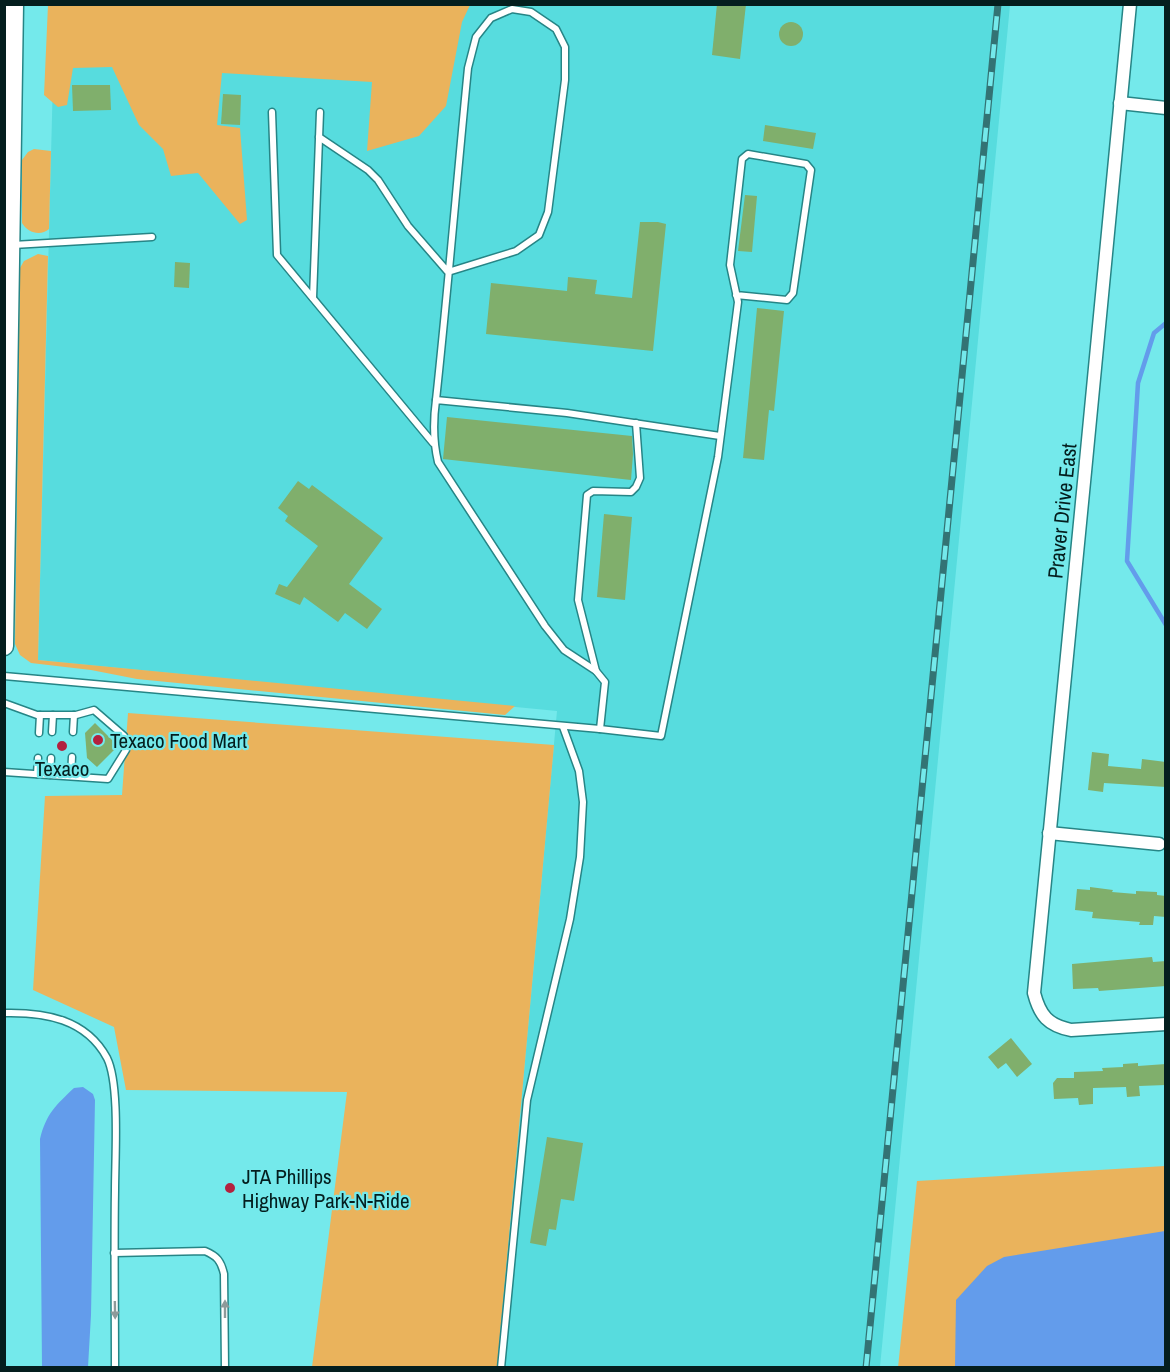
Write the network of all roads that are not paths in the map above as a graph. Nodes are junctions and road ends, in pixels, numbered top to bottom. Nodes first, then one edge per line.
1 (14, 4) edge
2 (1130, 4) edge
3 (1120, 103) junction
4 (1166, 108) edge
5 (272, 112) dead end
6 (320, 112) dead end
7 (319, 137) junction
8 (152, 237) dead end
9 (10, 245) junction
10 (448, 272) junction
11 (736, 295) junction
12 (313, 298) junction
13 (436, 400) junction
14 (636, 423) junction
15 (720, 436) junction
16 (434, 444) junction
17 (4, 646) edge
18 (596, 671) junction
19 (4, 676) edge
20 (4, 704) edge
21 (40, 715) junction
22 (53, 715) junction
23 (74, 715) junction
24 (563, 727) junction
25 (600, 729) junction
26 (52, 732) dead end
27 (73, 732) dead end
28 (39, 733) dead end
29 (72, 757) dead end
30 (38, 758) dead end
31 (51, 758) dead end
32 (4, 771) edge
33 (37, 774) junction
34 (50, 775) junction
35 (71, 776) junction
36 (1049, 833) junction
37 (1159, 844) dead end
38 (4, 1013) edge
39 (1166, 1024) edge
40 (114, 1253) junction
41 (115, 1368) edge
42 (225, 1368) edge
43 (501, 1368) edge

1 - 9 main road
2 - 3 street, Praver Drive East
3 - 4 street
3 - 36 street, Praver Drive East
5 - 12 lane
6 - 7 lane
7 - 10 lane
7 - 12 lane
8 - 9 lane
9 - 17 main road
10 - 10 lane
10 - 13 lane
11 - 11 lane
11 - 15 lane
12 - 16 lane
13 - 14 lane
13 - 16 lane
14 - 15 lane
14 - 18 lane
15 - 25 lane
16 - 18 lane
18 - 25 lane
19 - 24 lane
20 - 21 lane
21 - 22 lane
21 - 28 lane
22 - 23 lane
22 - 26 lane
23 - 27 lane
23 - 35 lane
24 - 25 lane
24 - 43 lane
29 - 35 lane
30 - 33 lane
31 - 34 lane
32 - 33 lane
33 - 34 lane
34 - 35 lane
36 - 37 street
36 - 39 street, Praver Drive East
38 - 40 lane
40 -> 41 lane
42 -> 40 lane

